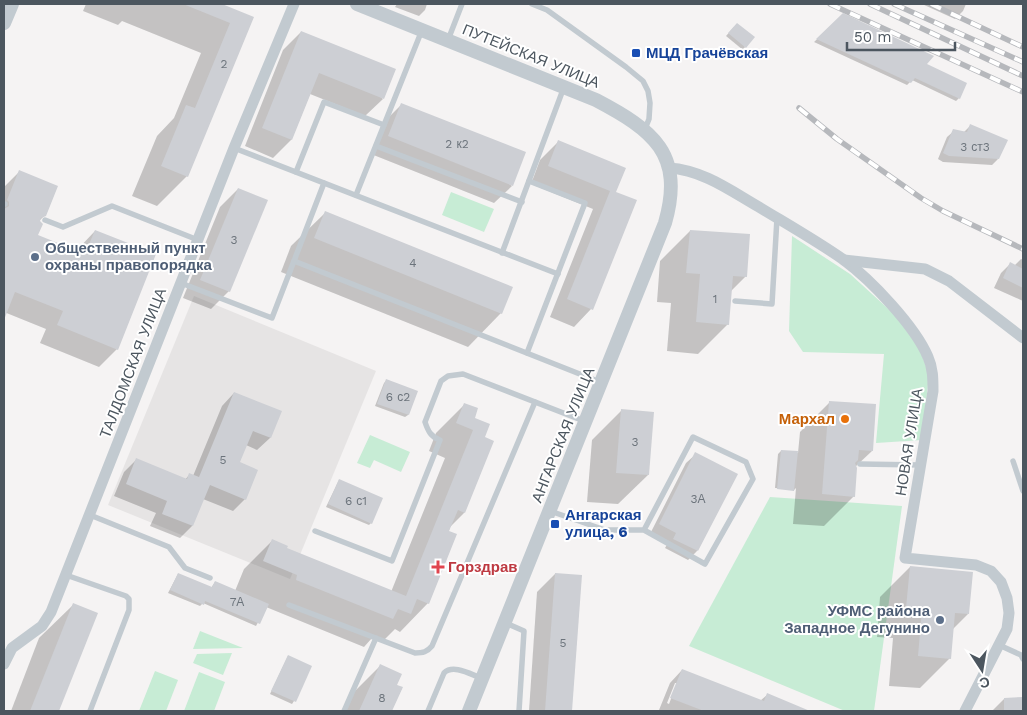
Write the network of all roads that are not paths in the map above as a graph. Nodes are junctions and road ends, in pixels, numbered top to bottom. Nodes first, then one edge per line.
1 (12, 4) edge
2 (294, 4) edge
3 (357, 4) edge
4 (462, 4) edge
5 (532, 4) edge
6 (4, 23) edge
7 (422, 30) junction
8 (448, 40) junction
9 (564, 87) junction
10 (384, 125) junction
11 (645, 129) junction
12 (376, 146) junction
13 (234, 148) junction
14 (669, 168) junction
15 (296, 172) junction
16 (529, 182) junction
17 (324, 183) junction
18 (356, 195) junction
19 (522, 202) junction
20 (778, 218) junction
21 (45, 220) dead end
22 (198, 240) junction
23 (502, 252) junction
24 (294, 260) junction
25 (844, 260) junction
26 (558, 274) junction
27 (181, 283) junction
28 (735, 300) dead end
29 (1023, 338) edge
30 (528, 353) junction
31 (602, 382) junction
32 (535, 402) junction
33 (586, 422) junction
34 (1013, 461) dead end
35 (860, 464) dead end
36 (921, 465) junction
37 (1023, 491) edge
38 (550, 511) junction
39 (90, 515) junction
40 (644, 530) junction
41 (315, 531) dead end
42 (66, 575) junction
43 (210, 578) dead end
44 (289, 605) dead end
45 (506, 623) junction
46 (376, 638) junction
47 (999, 645) junction
48 (1022, 655) edge
49 (4, 664) edge
50 (483, 679) junction
51 (90, 711) edge
52 (344, 711) edge
53 (428, 711) edge
54 (470, 711) edge
55 (519, 711) edge
56 (965, 711) edge

1 - 6 street
2 - 13 street, ТАЛДОМСКАЯ УЛИЦА
3 - 7 street, ПУТЕЙСКАЯ УЛИЦА
4 - 8 lane
5 - 11 lane
7 - 8 street, ПУТЕЙСКАЯ УЛИЦА
7 - 10 lane
8 - 9 street, ПУТЕЙСКАЯ УЛИЦА
9 - 11 street, ПУТЕЙСКАЯ УЛИЦА
9 - 16 lane
10 - 12 lane
10 - 15 lane
11 - 14 street, ПУТЕЙСКАЯ УЛИЦА
12 - 18 lane
12 - 19 lane
13 - 15 lane
13 - 22 street, ТАЛДОМСКАЯ УЛИЦА
14 - 20 street, НОВАЯ УЛИЦА
14 - 31 street, АНГАРСКАЯ УЛИЦА
15 - 17 lane
16 - 19 lane
16 - 26 lane
17 - 18 lane
17 - 24 lane
18 - 23 lane
19 - 23 lane
20 - 25 street, НОВАЯ УЛИЦА
20 - 28 lane
21 - 22 lane
22 - 27 street, ТАЛДОМСКАЯ УЛИЦА
23 - 26 lane
24 - 27 lane
24 - 30 lane
25 - 29 street
25 - 36 street, НОВАЯ УЛИЦА
26 - 30 lane
27 - 39 street, ТАЛДОМСКАЯ УЛИЦА
30 - 31 lane
31 - 33 street, АНГАРСКАЯ УЛИЦА
32 - 33 lane
32 - 41 lane
32 - 46 lane
33 - 38 street, АНГАРСКАЯ УЛИЦА
34 - 37 lane
35 - 36 lane
36 - 47 street, НОВАЯ УЛИЦА
38 - 40 lane
38 - 45 street, АНГАРСКАЯ УЛИЦА
39 - 42 street, ТАЛДОМСКАЯ УЛИЦА
39 - 43 lane
40 - 40 lane
42 - 49 street, ТАЛДОМСКАЯ УЛИЦА
42 - 51 lane
44 - 46 lane
45 - 50 street, АНГАРСКАЯ УЛИЦА
45 - 55 lane
46 - 52 lane
47 - 48 lane
47 - 56 street, НОВАЯ УЛИЦА
50 - 53 lane
50 - 54 street, АНГАРСКАЯ УЛИЦА

